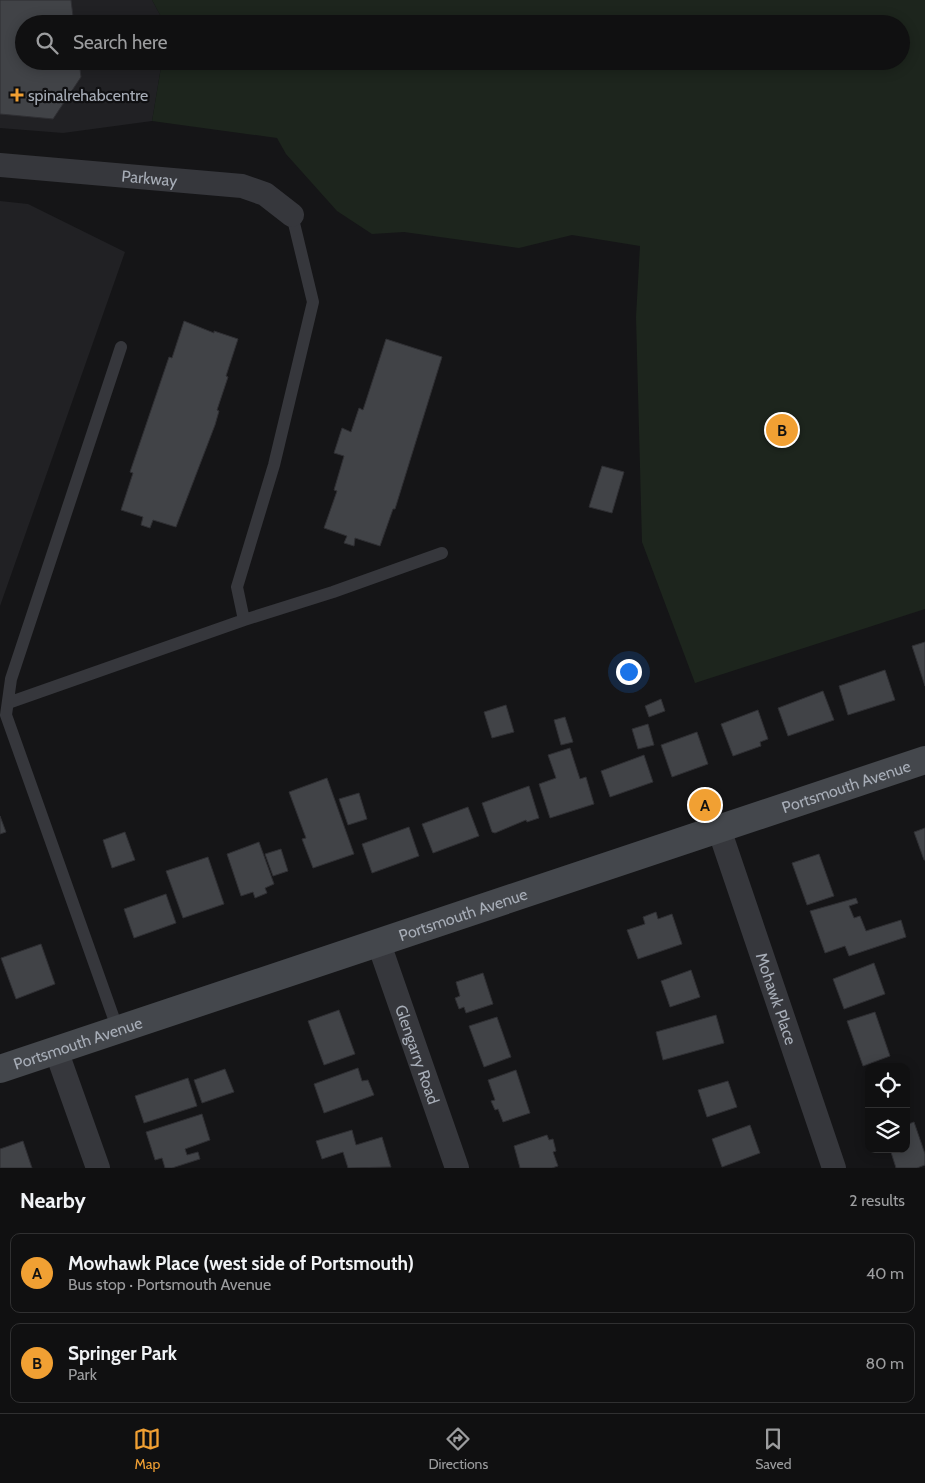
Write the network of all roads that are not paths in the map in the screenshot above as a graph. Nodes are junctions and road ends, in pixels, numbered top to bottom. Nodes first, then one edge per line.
1 (0, 165) edge
2 (292, 215) joint
3 (121, 347) dead end
4 (442, 553) dead end
5 (244, 620) junction
6 (8, 703) junction
7 (925, 760) edge
8 (719, 829) junction
9 (378, 941) junction
10 (118, 1030) junction
11 (56, 1050) junction
12 (0, 1069) edge
13 (98, 1168) edge
14 (456, 1168) edge
15 (834, 1168) edge

1 - 2 street, Parkway
2 - 5 lane
3 - 6 lane
4 - 5 lane
5 - 6 lane
6 - 10 lane
7 - 8 main road, Portsmouth Avenue
8 - 9 main road, Portsmouth Avenue
8 - 15 street, Mohawk Place
9 - 10 main road, Portsmouth Avenue
9 - 14 street, Glengarry Road
10 - 11 main road, Portsmouth Avenue
11 - 12 main road, Portsmouth Avenue
11 - 13 street

